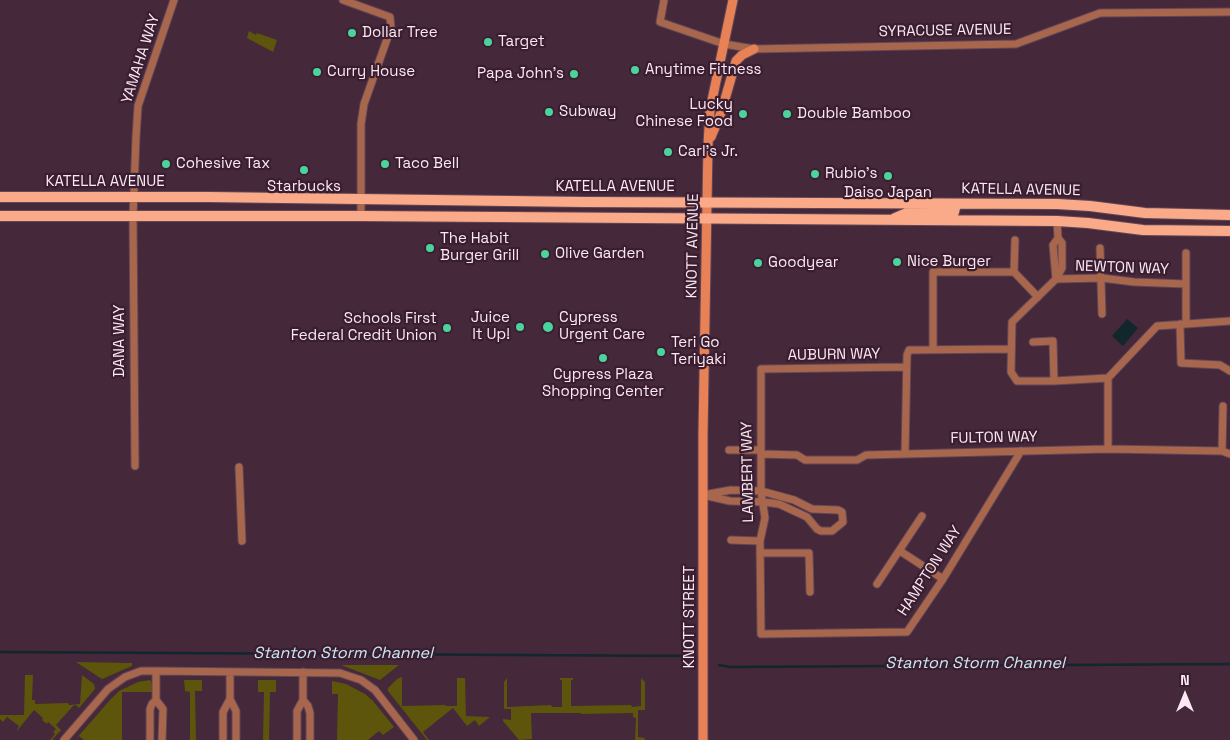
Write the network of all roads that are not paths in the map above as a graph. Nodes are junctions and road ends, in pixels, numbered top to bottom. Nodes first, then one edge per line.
1 (174, 0) edge
2 (343, 0) edge
3 (664, 0) edge
4 (733, 0) edge
5 (1230, 12) edge
6 (724, 44) junction
7 (754, 49) junction
8 (708, 145) junction
9 (0, 197) edge
10 (134, 197) junction
11 (361, 199) junction
12 (708, 202) junction
13 (956, 204) junction
14 (1230, 215) edge
15 (0, 216) edge
16 (133, 216) junction
17 (361, 216) junction
18 (708, 219) junction
19 (890, 220) junction
20 (1057, 221) junction
21 (1230, 231) edge
22 (1015, 240) dead end
23 (1100, 248) dead end
24 (1186, 253) dead end
25 (1014, 272) junction
26 (1102, 278) junction
27 (1056, 279) junction
28 (1186, 284) junction
29 (1038, 297) junction
30 (1102, 314) dead end
31 (1230, 321) edge
32 (1183, 324) junction
33 (1033, 342) dead end
34 (933, 348) junction
35 (1010, 349) junction
36 (906, 367) junction
37 (761, 369) joint
38 (1230, 371) edge
39 (1108, 378) junction
40 (1054, 381) junction
41 (1223, 406) dead end
42 (729, 450) dead end
43 (1108, 450) junction
44 (1021, 451) junction
45 (1222, 451) junction
46 (761, 452) junction
47 (905, 454) junction
48 (1230, 454) edge
49 (135, 466) dead end
50 (239, 467) dead end
51 (761, 491) junction
52 (703, 495) junction
53 (763, 502) junction
54 (812, 509) junction
55 (922, 516) dead end
56 (807, 517) junction
57 (731, 540) dead end
58 (242, 541) dead end
59 (760, 541) junction
60 (900, 551) junction
61 (760, 554) junction
62 (943, 579) junction
63 (877, 584) dead end
64 (810, 592) dead end
65 (760, 634) joint
66 (156, 671) junction
67 (230, 672) junction
68 (303, 672) junction
69 (230, 699) junction
70 (156, 700) junction
71 (304, 700) junction
72 (64, 740) edge
73 (150, 740) edge
74 (162, 740) edge
75 (223, 740) edge
76 (236, 740) edge
77 (297, 740) edge
78 (310, 740) edge
79 (414, 740) edge
80 (702, 740) edge

1 - 10 street, YAMAHA WAY
2 - 11 street
3 - 6 street, SYRACUSE AVENUE
4 - 6 main road, KNOTT AVENUE
5 - 7 street, SYRACUSE AVENUE
6 - 7 street, SYRACUSE AVENUE
6 - 8 main road, KNOTT AVENUE
7 - 8 main road
8 - 12 main road, KNOTT AVENUE
9 - 10 main road, KATELLA AVENUE
10 - 11 main road, KATELLA AVENUE
10 - 16 street, YAMAHA WAY
11 - 12 main road, KATELLA AVENUE
11 - 17 street
12 - 13 main road, KATELLA AVENUE
12 - 18 main road, KNOTT AVENUE
13 - 14 main road, KATELLA AVENUE
13 - 19 main road
15 - 16 main road, KATELLA AVENUE
16 - 17 main road, KATELLA AVENUE
16 - 49 street, DANA WAY
17 - 18 main road, KATELLA AVENUE
18 - 19 main road, KATELLA AVENUE
18 - 52 main road, KNOTT AVENUE
19 - 20 main road, KATELLA AVENUE
20 - 21 main road, KATELLA AVENUE
20 - 27 street
22 - 25 street
23 - 26 street
24 - 28 street
25 - 29 street
25 - 34 street
26 - 27 street, NEWTON WAY
26 - 28 street, NEWTON WAY
26 - 30 street
27 - 29 street
28 - 32 street
29 - 35 street
31 - 32 street
32 - 38 street
32 - 39 street
33 - 40 street
34 - 35 street
34 - 36 street
35 - 40 street
36 - 37 street, AUBURN WAY
36 - 47 street
37 - 46 street, LAMBERT WAY
39 - 40 street
39 - 43 street
41 - 45 street
42 - 46 street, FULTON WAY
43 - 44 street, FULTON WAY
43 - 45 street, FULTON WAY
44 - 47 street, FULTON WAY
44 - 62 street, HAMPTON WAY
45 - 48 street, FULTON WAY
46 - 47 street, FULTON WAY
46 - 51 street, LAMBERT WAY
50 - 58 street
51 - 52 street
51 - 53 street, LAMBERT WAY
51 - 54 street
52 - 53 street
52 - 80 main road, KNOTT STREET
53 - 56 street
53 - 59 street, LAMBERT WAY
54 - 56 street
54 - 56 street
55 - 60 street
57 - 59 street
59 - 61 street, LAMBERT WAY
60 - 62 street
60 - 63 street
61 - 64 street
61 - 65 street, LAMBERT WAY
62 - 65 street, HAMPTON WAY
66 - 67 street
66 - 70 street
66 - 72 street
67 - 68 street
67 - 69 street
68 - 71 street
68 - 79 street
69 - 75 street
69 - 76 street
70 - 73 street
70 - 74 street
71 - 77 street
71 - 78 street

